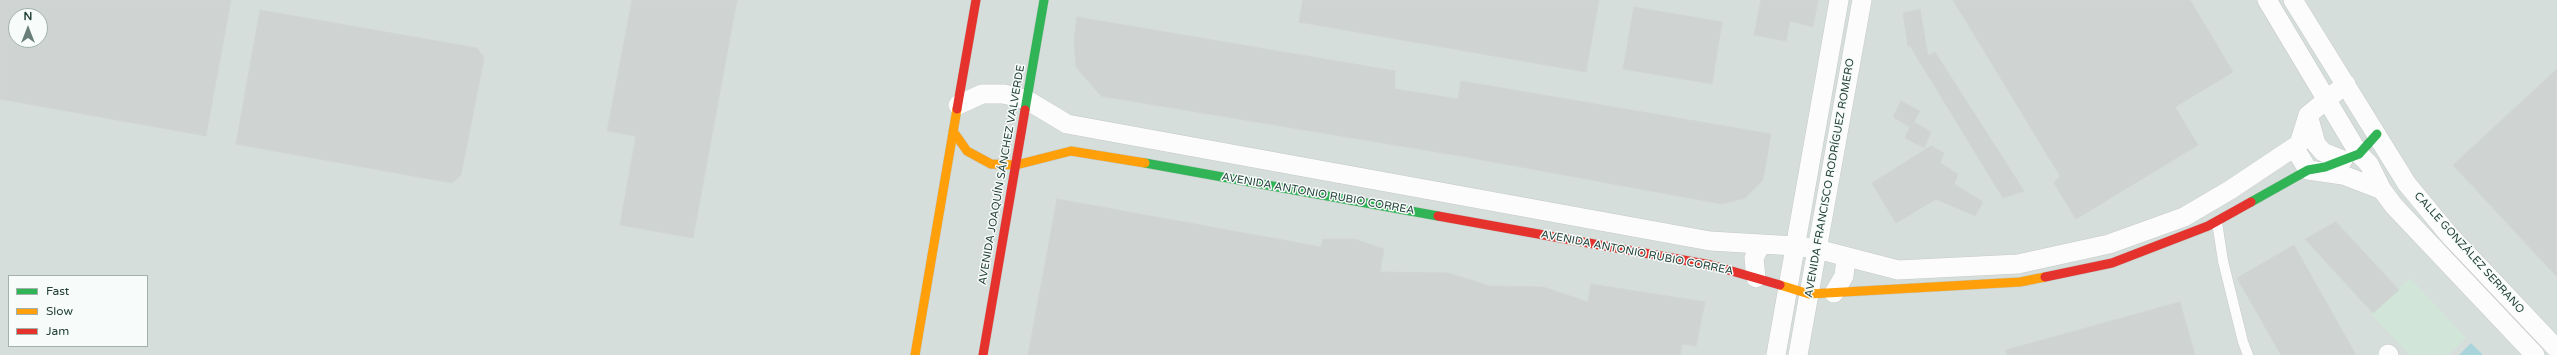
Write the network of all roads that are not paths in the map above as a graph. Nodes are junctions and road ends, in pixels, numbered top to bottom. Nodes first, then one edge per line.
1 (976, 0) edge
2 (1044, 0) edge
3 (1839, 0) edge
4 (1862, 0) edge
5 (2267, 0) edge
6 (2293, 0) edge
7 (2346, 84) junction
8 (1027, 100) junction
9 (2327, 100) junction
10 (958, 105) junction
11 (2308, 115) junction
12 (953, 131) junction
13 (2377, 134) junction
14 (2294, 147) junction
15 (2357, 159) junction
16 (1016, 165) junction
17 (2308, 170) junction
18 (2382, 190) junction
19 (2201, 207) junction
20 (2213, 224) junction
21 (1761, 244) junction
22 (1795, 246) junction
23 (1817, 249) junction
24 (1846, 257) junction
25 (1965, 267) junction
26 (1756, 278) junction
27 (1966, 286) junction
28 (1788, 287) junction
29 (1834, 293) junction
30 (1809, 294) junction
31 (2557, 349) edge
32 (916, 355) edge
33 (983, 355) edge
34 (1776, 355) edge
35 (1798, 355) edge
36 (2248, 355) edge
37 (2535, 355) edge

1 - 10 street
2 - 8 street, AVENIDA JOAQUÍN SÁNCHEZ VALVERDE
3 - 22 street, AVENIDA FRANCISCO RODRÍGUEZ ROMERO
4 - 23 street, AVENIDA FRANCISCO RODRÍGUEZ ROMERO
5 - 9 street, CALLE GONZÁLEZ SERRANO
6 - 7 street, CALLE GONZÁLEZ SERRANO
7 - 9 street
7 - 13 street, CALLE GONZÁLEZ SERRANO
8 - 10 street
8 - 16 street, AVENIDA JOAQUÍN SÁNCHEZ VALVERDE
8 - 21 street
9 - 11 street
9 - 15 street, CALLE GONZÁLEZ SERRANO
10 - 12 street
11 - 14 street
11 - 15 street
12 - 16 street, AVENIDA ANTONIO RUBIO CORREA
12 - 32 street
13 - 15 street, AVENIDA ANTONIO RUBIO CORREA
13 - 31 street, CALLE GONZÁLEZ SERRANO
14 - 17 street
14 - 19 street
15 - 17 street, AVENIDA ANTONIO RUBIO CORREA
15 - 18 street, CALLE GONZÁLEZ SERRANO
16 - 26 street, AVENIDA ANTONIO RUBIO CORREA
16 - 33 street, AVENIDA JOAQUÍN SÁNCHEZ VALVERDE
17 - 18 street
17 - 20 street, AVENIDA ANTONIO RUBIO CORREA
18 - 37 street, CALLE GONZÁLEZ SERRANO
19 - 20 street
19 - 25 street
20 - 27 street, AVENIDA ANTONIO RUBIO CORREA
20 - 36 lane
21 - 22 street
21 - 26 street
22 - 23 street
22 - 28 street, AVENIDA FRANCISCO RODRÍGUEZ ROMERO
23 - 24 street
23 - 30 street, AVENIDA FRANCISCO RODRÍGUEZ ROMERO
24 - 25 street
24 - 29 street
25 - 27 street
26 - 28 street, AVENIDA ANTONIO RUBIO CORREA
27 - 29 street, AVENIDA ANTONIO RUBIO CORREA
28 - 30 street, AVENIDA ANTONIO RUBIO CORREA
28 - 34 street, AVENIDA FRANCISCO RODRÍGUEZ ROMERO
29 - 30 street, AVENIDA ANTONIO RUBIO CORREA
30 - 35 street, AVENIDA FRANCISCO RODRÍGUEZ ROMERO

